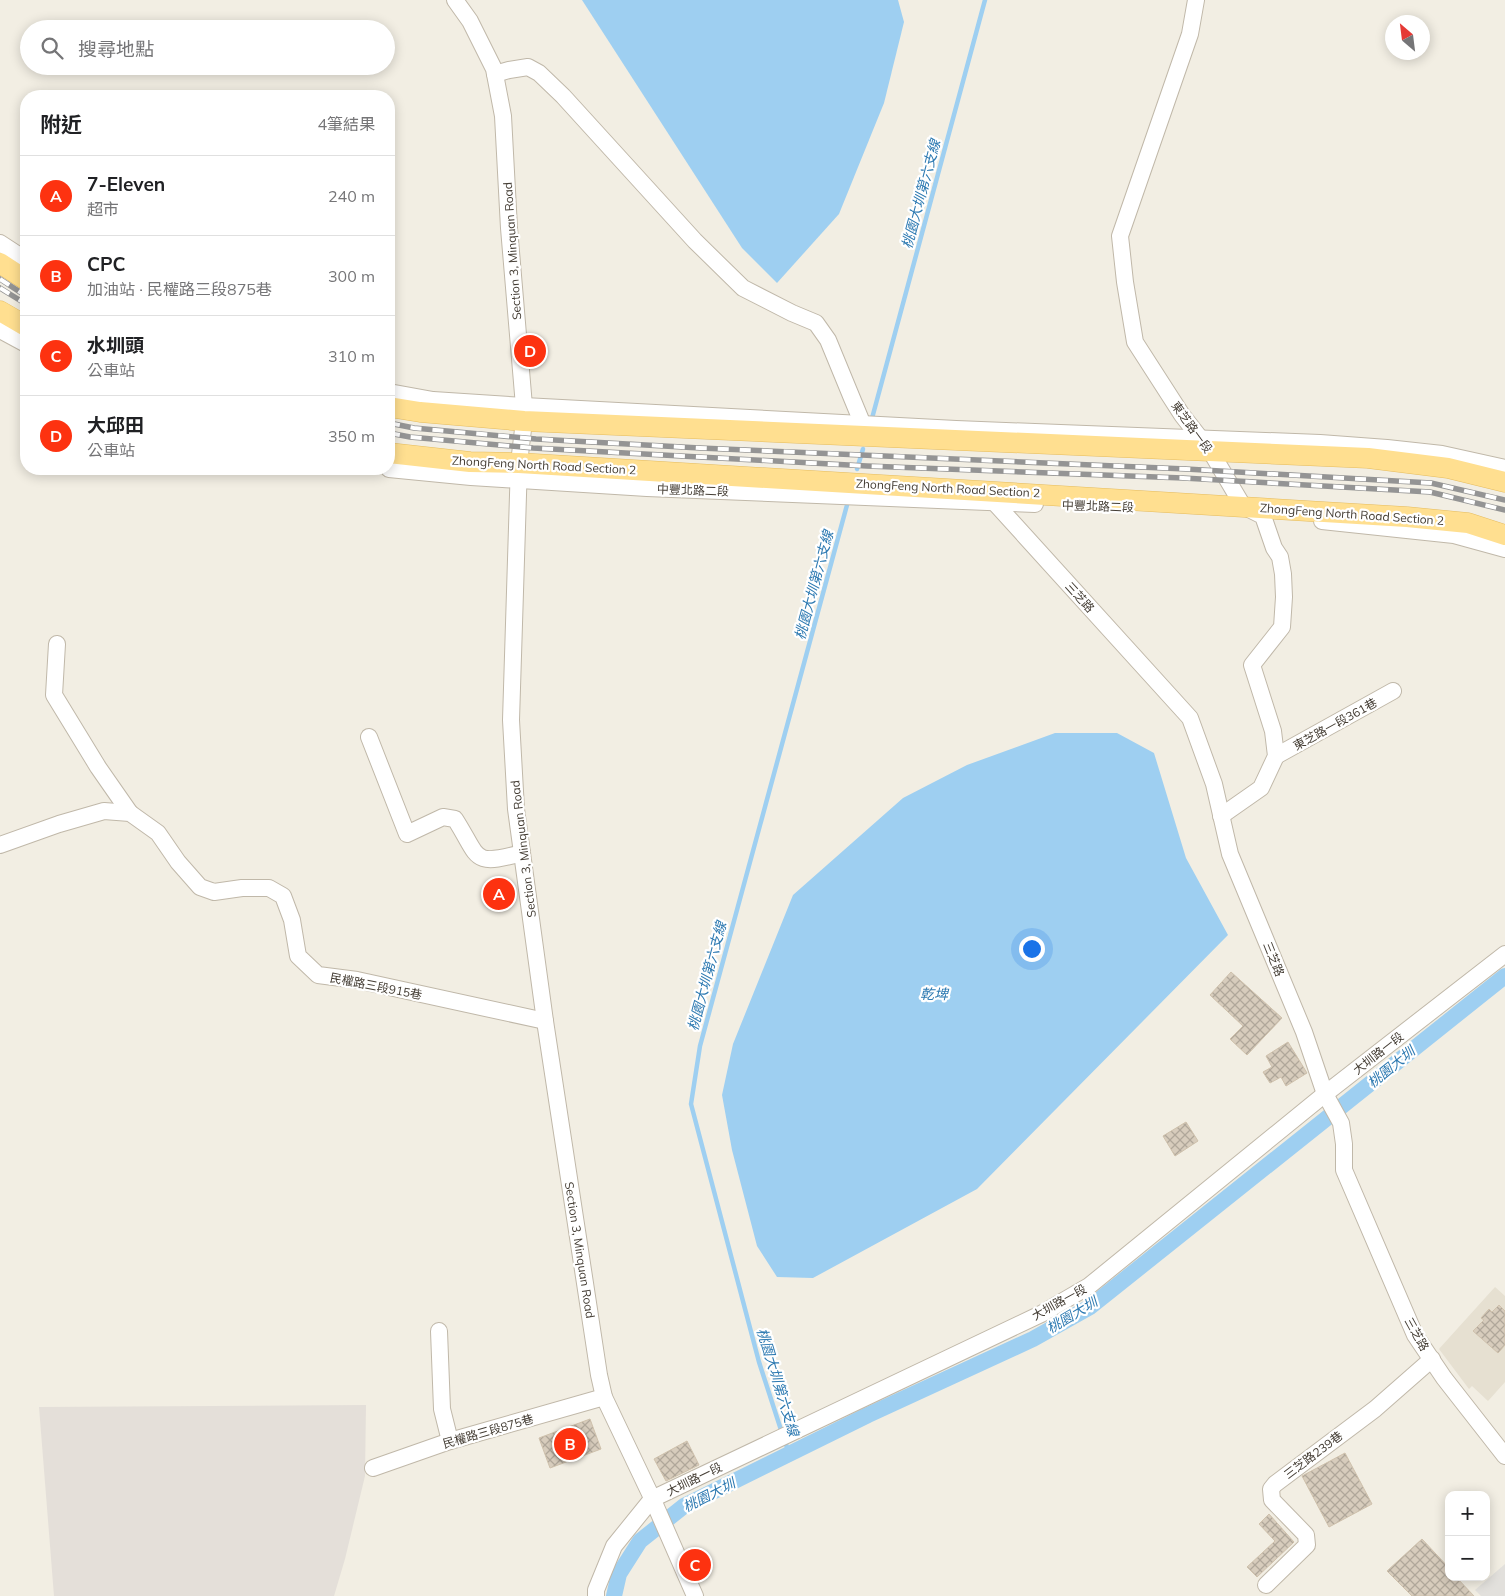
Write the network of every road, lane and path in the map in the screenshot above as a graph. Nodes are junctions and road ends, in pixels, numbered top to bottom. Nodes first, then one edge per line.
1 (455, 0) edge
2 (1196, 0) edge
3 (495, 74) junction
4 (0, 244) edge
5 (20, 256) edge
6 (0, 263) edge
7 (20, 276) edge
8 (0, 311) edge
9 (20, 323) edge
10 (0, 330) edge
11 (20, 341) edge
12 (395, 393) edge
13 (395, 408) edge
14 (524, 414) junction
15 (863, 424) junction
16 (1205, 445) junction
17 (395, 454) edge
18 (1505, 468) edge
19 (395, 470) edge
20 (519, 472) junction
21 (1505, 482) edge
22 (994, 502) junction
23 (1243, 506) junction
24 (1263, 516) junction
25 (1505, 535) edge
26 (1505, 549) edge
27 (57, 644) dead end
28 (1393, 692) dead end
29 (369, 737) dead end
30 (1276, 756) junction
31 (130, 813) junction
32 (1221, 816) junction
33 (0, 845) edge
34 (522, 853) junction
35 (1505, 954) edge
36 (545, 1021) junction
37 (1328, 1098) junction
38 (439, 1331) dead end
39 (1432, 1359) junction
40 (604, 1397) junction
41 (450, 1441) junction
42 (1502, 1453) edge
43 (373, 1468) dead end
44 (652, 1499) junction
45 (1266, 1585) dead end
46 (596, 1596) edge
47 (695, 1596) edge

1 - 3 street, Section 3, Minquan Road
2 - 16 street, 東芝路一段
3 - 14 street, Section 3, Minquan Road
3 - 15 street
4 - 5 street
6 - 7 main road
8 - 9 main road
10 - 11 street
12 - 14 street
13 - 14 main road
14 - 15 street
14 - 16 main road
14 - 20 street, Section 3, Minquan Road
15 - 16 street
16 - 18 street
16 - 21 main road
16 - 23 street, 東芝路一段
17 - 20 main road, ZhongFeng North Road Section 2
19 - 20 street, 中豐北路二段
20 - 22 street, 中豐北路二段
20 - 23 main road, ZhongFeng North Road Section 2
20 - 34 street, Section 3, Minquan Road
22 - 24 street, 中豐北路二段
22 - 32 street, 三芝路
23 - 24 street
23 - 25 main road, ZhongFeng North Road Section 2
24 - 26 street, 中豐北路二段
24 - 30 street
27 - 31 street
28 - 30 street, 東芝路一段361巷
29 - 34 street
30 - 32 street
31 - 33 street
31 - 36 street, 民權路三段915巷
32 - 37 street, 三芝路
34 - 36 street, Section 3, Minquan Road
35 - 37 street, 大圳路一段
36 - 40 street, Section 3, Minquan Road
37 - 39 street, 三芝路
37 - 44 street, 大圳路一段
38 - 41 street
39 - 42 street, 三芝路
39 - 45 street, 三芝路239巷
40 - 41 street, 民權路三段875巷
40 - 44 street, Section 3, Minquan Road
41 - 43 street, 民權路三段875巷
44 - 46 street, 大圳路一段
44 - 47 street, Section 3, Minquan Road

